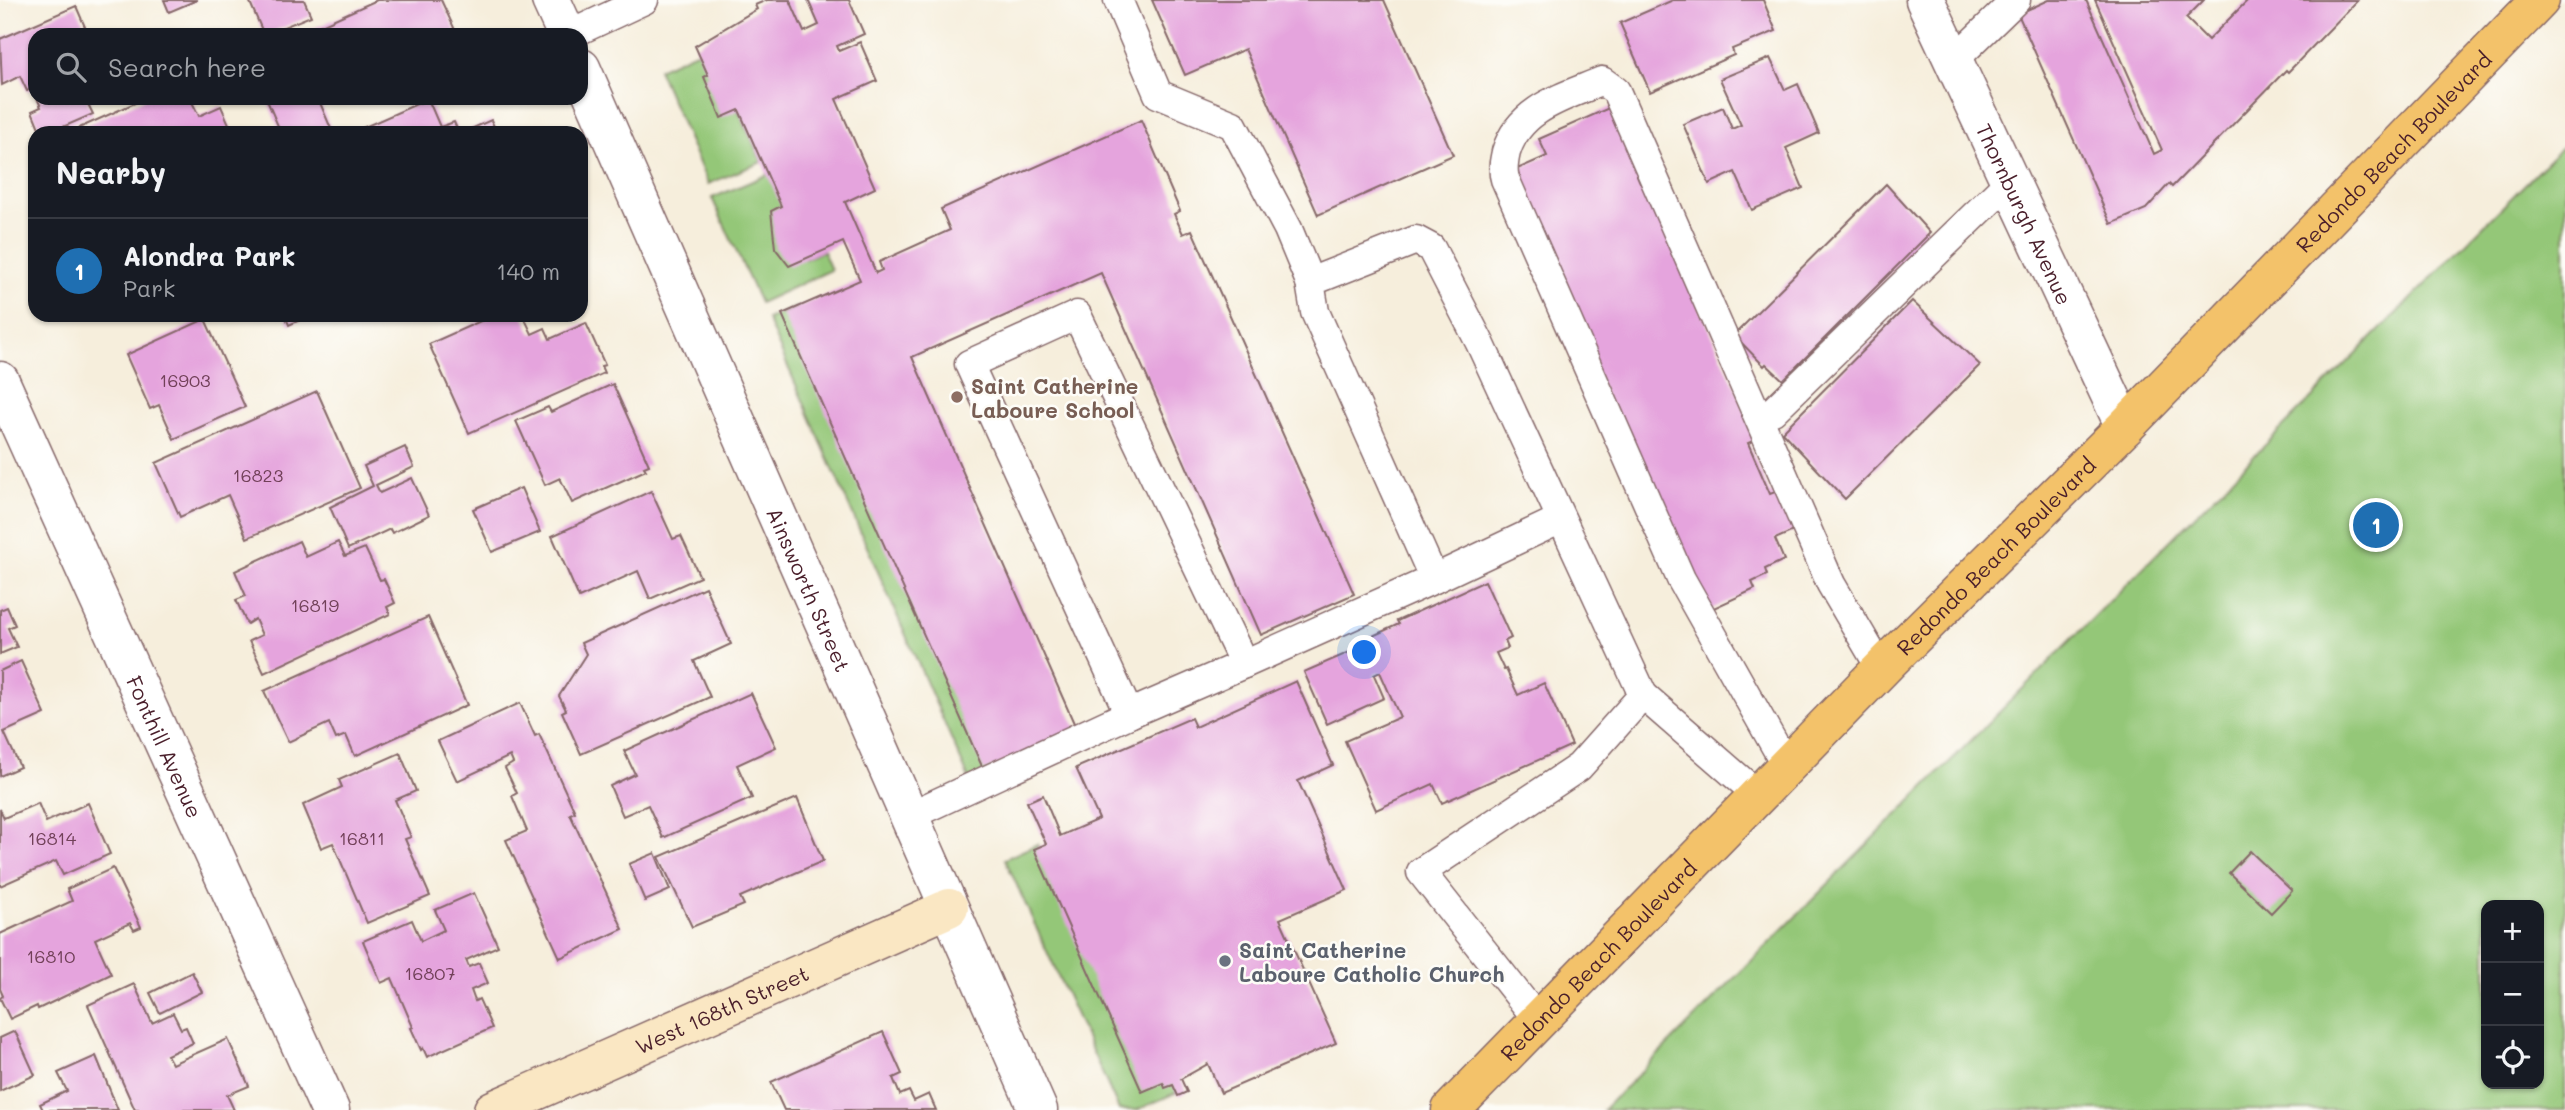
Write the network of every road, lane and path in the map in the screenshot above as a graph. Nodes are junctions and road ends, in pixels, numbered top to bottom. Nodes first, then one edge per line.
1 (551, 0) edge
2 (645, 0) edge
3 (1118, 0) edge
4 (1925, 0) edge
5 (2016, 0) edge
6 (2540, 0) edge
7 (565, 28) edge
8 (583, 28) edge
9 (1954, 61) junction
10 (588, 84) edge
11 (2010, 181) junction
12 (1310, 282) junction
13 (0, 381) edge
14 (1773, 411) dead end
15 (2125, 426) junction
16 (1561, 519) junction
17 (1434, 579) junction
18 (1244, 664) junction
19 (1881, 669) junction
20 (1643, 695) junction
21 (1129, 714) junction
22 (1786, 765) junction
23 (1758, 795) junction
24 (909, 816) junction
25 (949, 908) junction
26 (1538, 1020) junction
27 (330, 1110) edge
28 (493, 1110) edge
29 (1038, 1110) edge
30 (1451, 1110) edge

1 - 7 street
2 - 8 lane
3 - 12 lane
4 - 9 street, Thornburgh Avenue
5 - 9 lane
6 - 15 main road, Redondo Beach Boulevard
9 - 11 street, Thornburgh Avenue
10 - 24 street, Ainsworth Street
11 - 14 lane
11 - 15 street, Thornburgh Avenue
12 - 16 lane
12 - 17 lane
13 - 27 street, Fonthill Avenue
15 - 19 main road, Redondo Beach Boulevard
16 - 17 lane
16 - 20 lane
17 - 18 lane
18 - 21 lane
18 - 21 lane
19 - 22 main road, Redondo Beach Boulevard
19 - 22 lane
20 - 23 lane
20 - 26 lane
21 - 24 lane
22 - 23 main road, Redondo Beach Boulevard
23 - 26 main road, Redondo Beach Boulevard
24 - 25 street, Ainsworth Street
25 - 28 street, West 168th Street
25 - 29 street, Ainsworth Street
26 - 30 main road, Redondo Beach Boulevard

